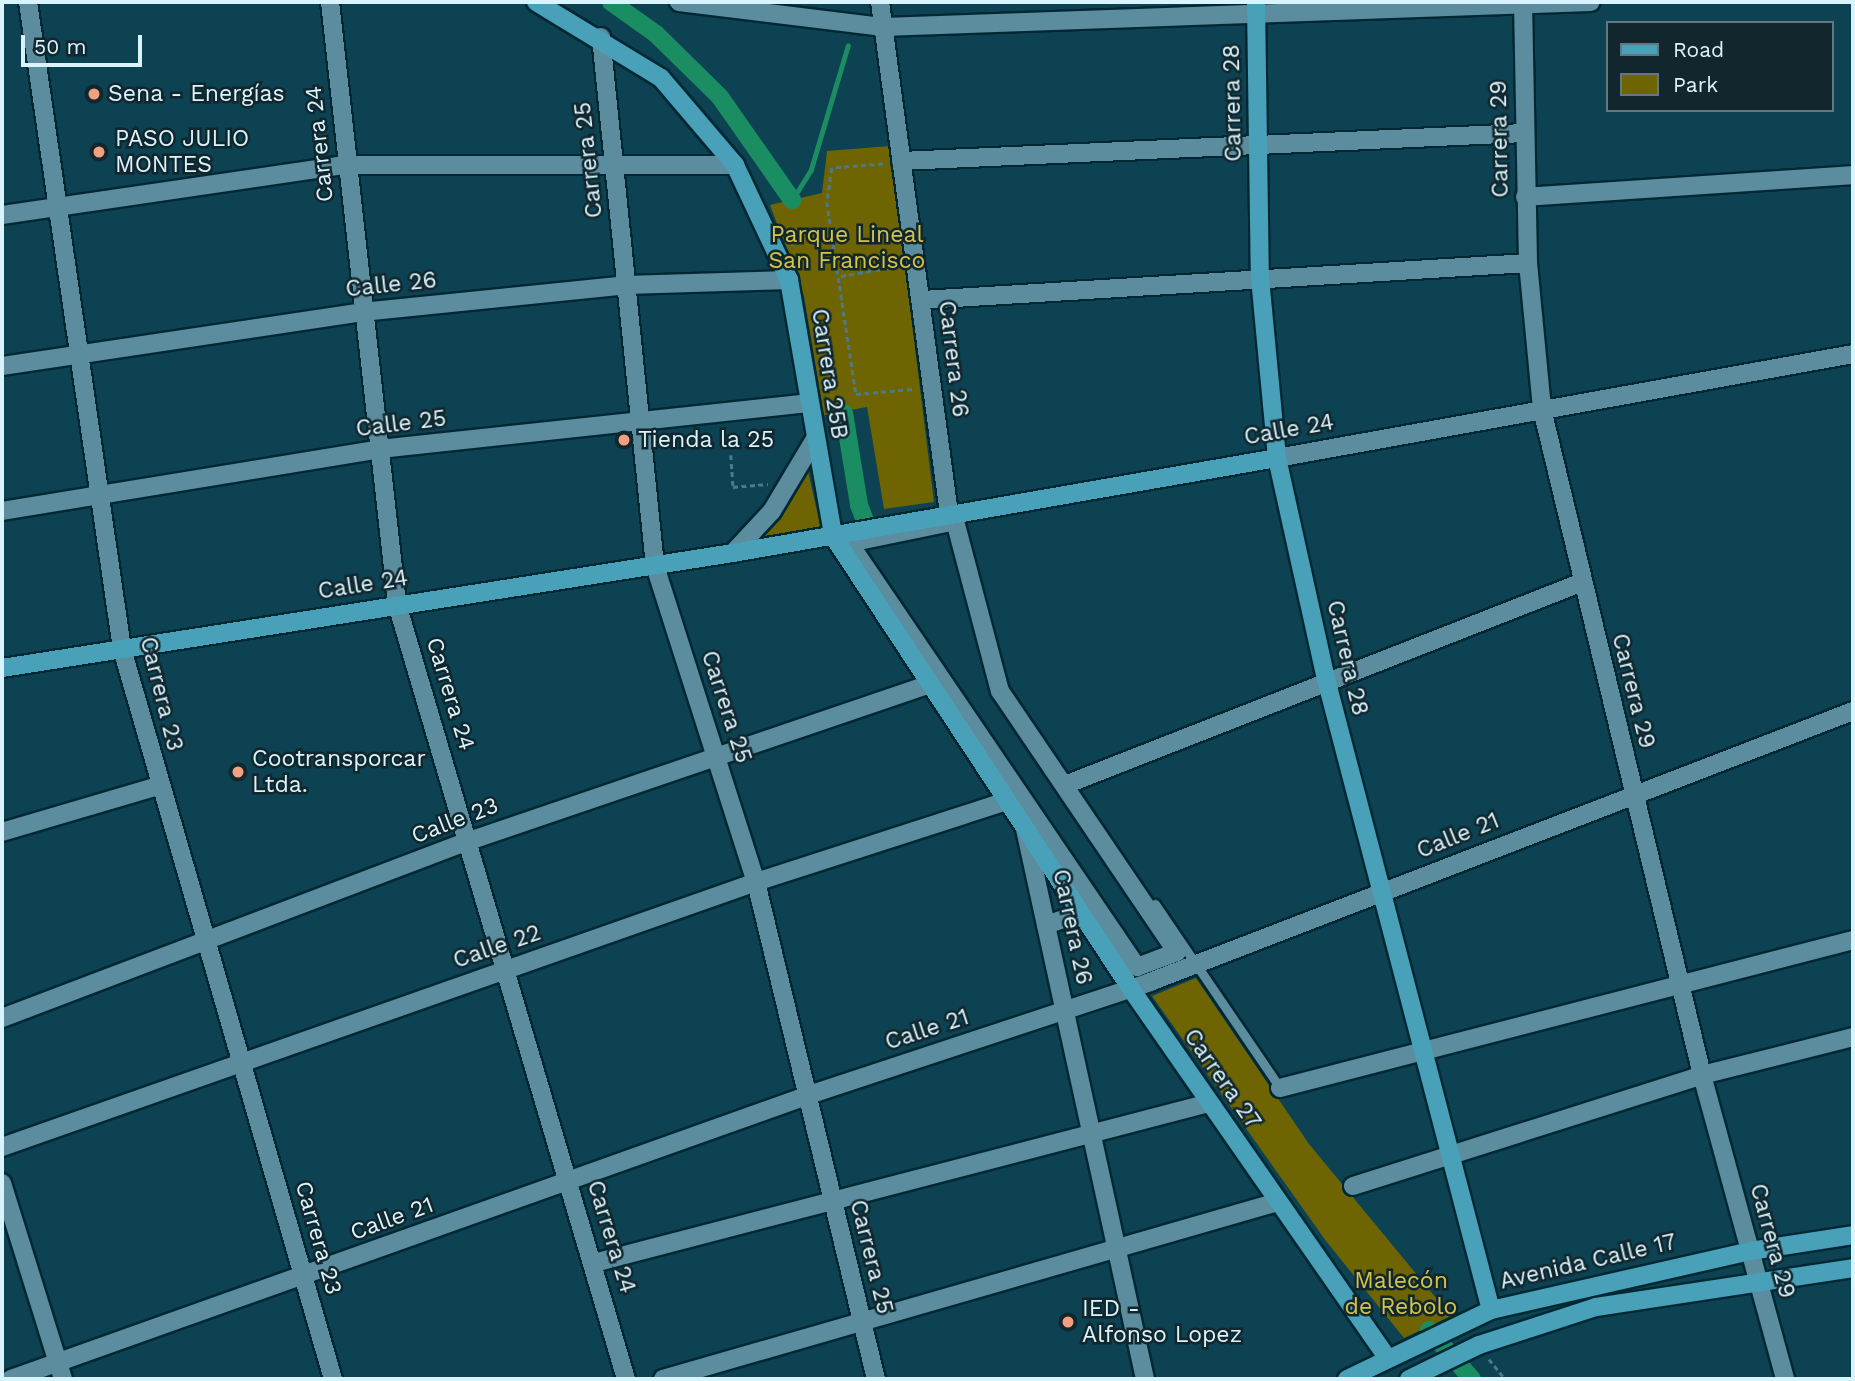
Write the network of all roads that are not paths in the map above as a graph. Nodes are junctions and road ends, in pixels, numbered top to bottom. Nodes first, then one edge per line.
1 (28, 2) edge
2 (330, 2) edge
3 (536, 2) edge
4 (679, 2) edge
5 (880, 2) edge
6 (1591, 2) edge
7 (1523, 3) edge
8 (1256, 6) edge
9 (883, 27) junction
10 (601, 37) junction
11 (1524, 132) junction
12 (1258, 142) junction
13 (901, 162) junction
14 (346, 165) junction
15 (735, 165) junction
16 (614, 168) junction
17 (1853, 175) edge
18 (1525, 197) junction
19 (59, 206) junction
20 (2, 215) edge
21 (1528, 263) junction
22 (1260, 278) junction
23 (789, 280) junction
24 (626, 285) junction
25 (922, 300) junction
26 (362, 312) junction
27 (81, 354) junction
28 (1853, 354) edge
29 (2, 366) edge
30 (809, 403) junction
31 (1542, 409) junction
32 (640, 423) junction
33 (815, 439) junction
34 (379, 449) junction
35 (1277, 458) junction
36 (102, 496) junction
37 (2, 511) edge
38 (955, 515) junction
39 (840, 534) junction
40 (733, 554) junction
41 (655, 566) junction
42 (1580, 583) junction
43 (397, 604) junction
44 (122, 649) junction
45 (2, 668) edge
46 (1326, 679) junction
47 (931, 684) junction
48 (1007, 689) dead end
49 (1853, 712) edge
50 (716, 753) junction
51 (1069, 783) joint
52 (158, 786) junction
53 (1633, 793) junction
54 (1010, 800) junction
55 (1024, 822) junction
56 (2, 832) edge
57 (468, 841) junction
58 (756, 881) junction
59 (1382, 892) junction
60 (1084, 912) junction
61 (1046, 925) junction
62 (1853, 940) edge
63 (210, 942) junction
64 (1193, 966) junction
65 (509, 969) junction
66 (1682, 987) junction
67 (1131, 989) junction
68 (1065, 1011) junction
69 (2, 1018) edge
70 (1853, 1037) edge
71 (1421, 1054) junction
72 (245, 1062) junction
73 (1702, 1075) junction
74 (1280, 1088) joint
75 (808, 1095) junction
76 (1209, 1103) junction
77 (1092, 1137) junction
78 (2, 1147) edge
79 (1449, 1154) junction
80 (569, 1182) junction
81 (2, 1183) edge
82 (1353, 1186) dead end
83 (833, 1202) junction
84 (1278, 1202) junction
85 (1853, 1235) edge
86 (1750, 1251) junction
87 (1118, 1253) junction
88 (594, 1263) junction
89 (1853, 1268) edge
90 (303, 1277) junction
91 (1757, 1282) junction
92 (1491, 1310) junction
93 (861, 1319) junction
94 (1388, 1359) junction
95 (58, 1361) junction
96 (11, 1379) edge
97 (63, 1379) edge
98 (333, 1379) edge
99 (626, 1379) edge
100 (663, 1379) edge
101 (876, 1379) edge
102 (1145, 1379) edge
103 (1347, 1379) edge
104 (1409, 1379) edge
105 (1785, 1379) edge

1 - 19 street, Carrera 23
2 - 14 street, Carrera 24
3 - 10 street, Carrera 25B
4 - 9 street
5 - 9 street, Carrera 26
6 - 7 street
7 - 8 street
7 - 11 street, Carrera 29
8 - 9 street
8 - 12 street, Carrera 28
9 - 13 street, Carrera 26
10 - 15 street, Carrera 25B
10 - 16 street, Carrera 25
11 - 12 street
11 - 18 street, Carrera 29
12 - 13 street
12 - 22 street, Carrera 28
13 - 25 street, Carrera 26
14 - 16 street
14 - 19 street
14 - 26 street, Carrera 24
15 - 16 street
15 - 23 street, Carrera 25B
16 - 24 street, Carrera 25
17 - 18 street
18 - 21 street, Carrera 29
19 - 20 street
19 - 27 street, Carrera 23
21 - 22 street
21 - 31 street, Carrera 29
22 - 25 street
22 - 35 street, Carrera 28
23 - 24 street, Calle 26
23 - 30 street, Carrera 25B
24 - 26 street, Calle 26
24 - 32 street, Carrera 25
25 - 38 street, Carrera 26
26 - 27 street, Calle 26
26 - 34 street, Carrera 24
27 - 29 street, Calle 26
27 - 36 street, Carrera 23
28 - 31 street, Calle 24
30 - 32 street, Calle 25
30 - 33 street, Carrera 25B
31 - 35 street, Calle 24
31 - 42 street, Carrera 29
32 - 34 street, Calle 25
32 - 41 street, Carrera 25
33 - 39 street, Carrera 25B
33 - 40 street
34 - 36 street, Calle 25
34 - 43 street, Carrera 24
35 - 38 street, Calle 24
35 - 46 street, Carrera 28
36 - 37 street, Calle 25
36 - 44 street, Carrera 23
38 - 38 street
38 - 39 street, Calle 24
38 - 48 street, Carrera 26
39 - 40 street, Calle 24
39 - 47 street, Carrera 26
40 - 41 street, Calle 24
41 - 43 street, Calle 24
41 - 50 street, Carrera 25
42 - 46 street
42 - 53 street, Carrera 29
43 - 44 street, Calle 24
43 - 57 street, Carrera 24
44 - 45 street, Calle 24
44 - 52 street, Carrera 23
46 - 51 street
46 - 59 street, Carrera 28
47 - 50 street, Calle 23
47 - 54 street, Carrera 26
49 - 53 street, Calle 21
50 - 57 street, Calle 23
50 - 58 street, Carrera 25
51 - 64 lane
52 - 56 street
52 - 63 street, Carrera 23
53 - 59 street, Calle 21
53 - 66 street, Carrera 29
54 - 55 street, Carrera 26
54 - 58 street, Calle 22
55 - 60 street, Carrera 27
55 - 61 street, Carrera 26
57 - 63 street, Calle 23
57 - 65 street, Carrera 24
58 - 65 street, Calle 22
58 - 75 street, Carrera 25
59 - 64 street, Calle 21
59 - 71 street, Carrera 28
60 - 61 street
60 - 67 street, Carrera 27
61 - 68 street, Carrera 26
62 - 66 street
63 - 69 street, Calle 23
63 - 72 street, Carrera 23
64 - 67 street, Calle 21
64 - 74 lane
65 - 72 street, Calle 22
65 - 80 street, Carrera 24
66 - 71 street
66 - 73 street, Carrera 29
67 - 68 street, Calle 21
67 - 76 street, Carrera 27
68 - 75 street, Calle 21
68 - 77 street, Carrera 26
70 - 73 street
71 - 74 street
71 - 79 street, Carrera 28
72 - 78 street, Calle 22
72 - 90 street, Carrera 23
73 - 79 street
73 - 86 street, Carrera 29
75 - 80 street, Calle 21
75 - 83 street, Carrera 25
76 - 77 street
76 - 84 street, Carrera 27
77 - 83 street
77 - 87 street, Carrera 26
79 - 82 street
79 - 92 street, Carrera 28
80 - 88 street, Carrera 24
80 - 90 street, Calle 21
81 - 95 street
83 - 88 street
83 - 93 street, Carrera 25
84 - 87 street
84 - 94 street, Carrera 27
85 - 86 street, Avenida Calle 17
86 - 91 street, Carrera 29
86 - 92 street, Avenida Calle 17
87 - 93 street
87 - 102 street, Carrera 26
88 - 99 street, Carrera 24
89 - 91 street, Avenida Calle 17
90 - 95 street, Calle 21
90 - 98 street, Carrera 23
91 - 104 street, Avenida Calle 17
91 - 105 street, Carrera 29
92 - 94 street, Avenida Calle 17
93 - 100 street
93 - 101 street, Carrera 25
94 - 103 street, Avenida Calle 17
95 - 96 street, Calle 21
95 - 97 street

